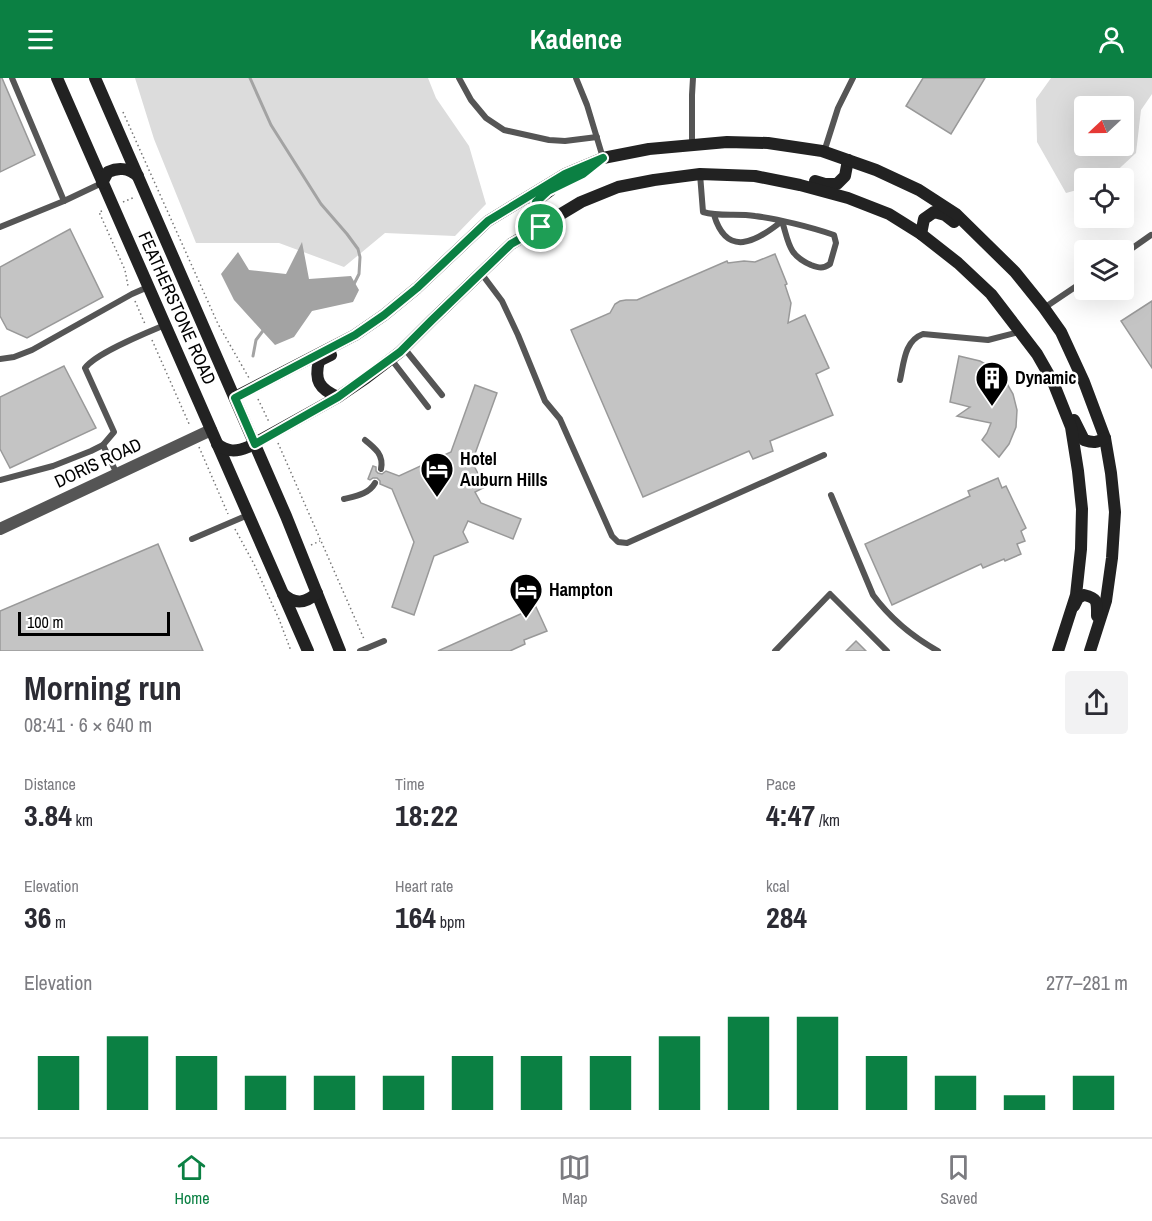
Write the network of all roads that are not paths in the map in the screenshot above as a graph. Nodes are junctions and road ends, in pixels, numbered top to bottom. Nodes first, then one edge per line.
1 (12, 78) edge
2 (57, 78) edge
3 (95, 78) edge
4 (459, 78) edge
5 (576, 78) edge
6 (693, 78) edge
7 (853, 78) edge
8 (597, 137) junction
9 (692, 144) junction
10 (824, 152) junction
11 (603, 158) junction
12 (848, 160) junction
13 (700, 174) junction
14 (138, 176) junction
15 (754, 176) junction
16 (102, 183) junction
17 (64, 201) junction
18 (714, 215) junction
19 (782, 221) junction
20 (0, 227) edge
21 (541, 227) junction
22 (921, 234) junction
23 (1151, 236) edge
24 (990, 246) junction
25 (1134, 247) edge
26 (481, 273) junction
27 (148, 287) junction
28 (1074, 288) edge
29 (1044, 308) junction
30 (384, 315) junction
31 (165, 326) junction
32 (1020, 332) junction
33 (404, 348) junction
34 (0, 359) edge
35 (391, 360) junction
36 (900, 380) dead end
37 (1053, 382) junction
38 (442, 396) dead end
39 (338, 397) junction
40 (235, 398) junction
41 (428, 408) dead end
42 (211, 430) junction
43 (1105, 438) junction
44 (365, 440) dead end
45 (103, 444) junction
46 (217, 444) junction
47 (255, 444) junction
48 (824, 455) dead end
49 (381, 469) dead end
50 (117, 474) junction
51 (0, 480) edge
52 (375, 483) dead end
53 (831, 495) dead end
54 (344, 499) dead end
55 (248, 515) junction
56 (0, 529) edge
57 (192, 539) dead end
58 (283, 593) junction
59 (317, 593) junction
60 (1072, 610) junction
61 (384, 640) dead end
62 (308, 651) edge
63 (340, 651) edge
64 (360, 651) edge
65 (775, 651) edge
66 (887, 651) edge
67 (938, 651) edge
68 (1058, 651) edge
69 (1084, 651) edge
70 (1090, 651) edge

1 - 17 lane
2 - 16 street, FEATHERSTONE ROAD
3 - 14 street, FEATHERSTONE ROAD
4 - 8 lane
5 - 8 lane
6 - 9 lane
7 - 10 lane
8 - 11 lane
9 - 10 street
9 - 11 street
10 - 12 street
11 - 21 street
11 - 30 street
12 - 15 street
12 - 24 street
13 - 15 street
13 - 18 lane
13 - 21 street
14 - 16 street
14 - 40 street, FEATHERSTONE ROAD
15 - 22 street
16 - 17 lane
16 - 27 street, FEATHERSTONE ROAD
17 - 20 lane
18 - 19 lane
18 - 19 lane
19 - 19 lane
21 - 26 street
22 - 24 street
22 - 32 street
23 - 25 lane
24 - 29 street
26 - 33 street
26 - 48 lane
27 - 31 street, FEATHERSTONE ROAD
27 - 34 lane
28 - 29 lane
29 - 43 street
30 - 39 street
30 - 40 street
31 - 42 street, FEATHERSTONE ROAD
31 - 45 lane
32 - 36 lane
32 - 37 street
33 - 35 street
33 - 38 lane
35 - 39 street
35 - 41 lane
37 - 43 street
37 - 60 street
39 - 47 street
40 - 47 street, FEATHERSTONE ROAD
42 - 46 street, FEATHERSTONE ROAD
42 - 50 street, DORIS ROAD
43 - 70 street
44 - 49 lane
45 - 50 lane
45 - 51 lane
46 - 47 street
46 - 55 street, FEATHERSTONE ROAD
47 - 59 street, FEATHERSTONE ROAD
50 - 56 street, DORIS ROAD
52 - 54 lane
53 - 67 lane
55 - 57 lane
55 - 58 street, FEATHERSTONE ROAD
58 - 59 street
58 - 62 street, FEATHERSTONE ROAD
59 - 63 street, FEATHERSTONE ROAD
60 - 68 street
60 - 69 street
61 - 64 lane
65 - 66 lane

